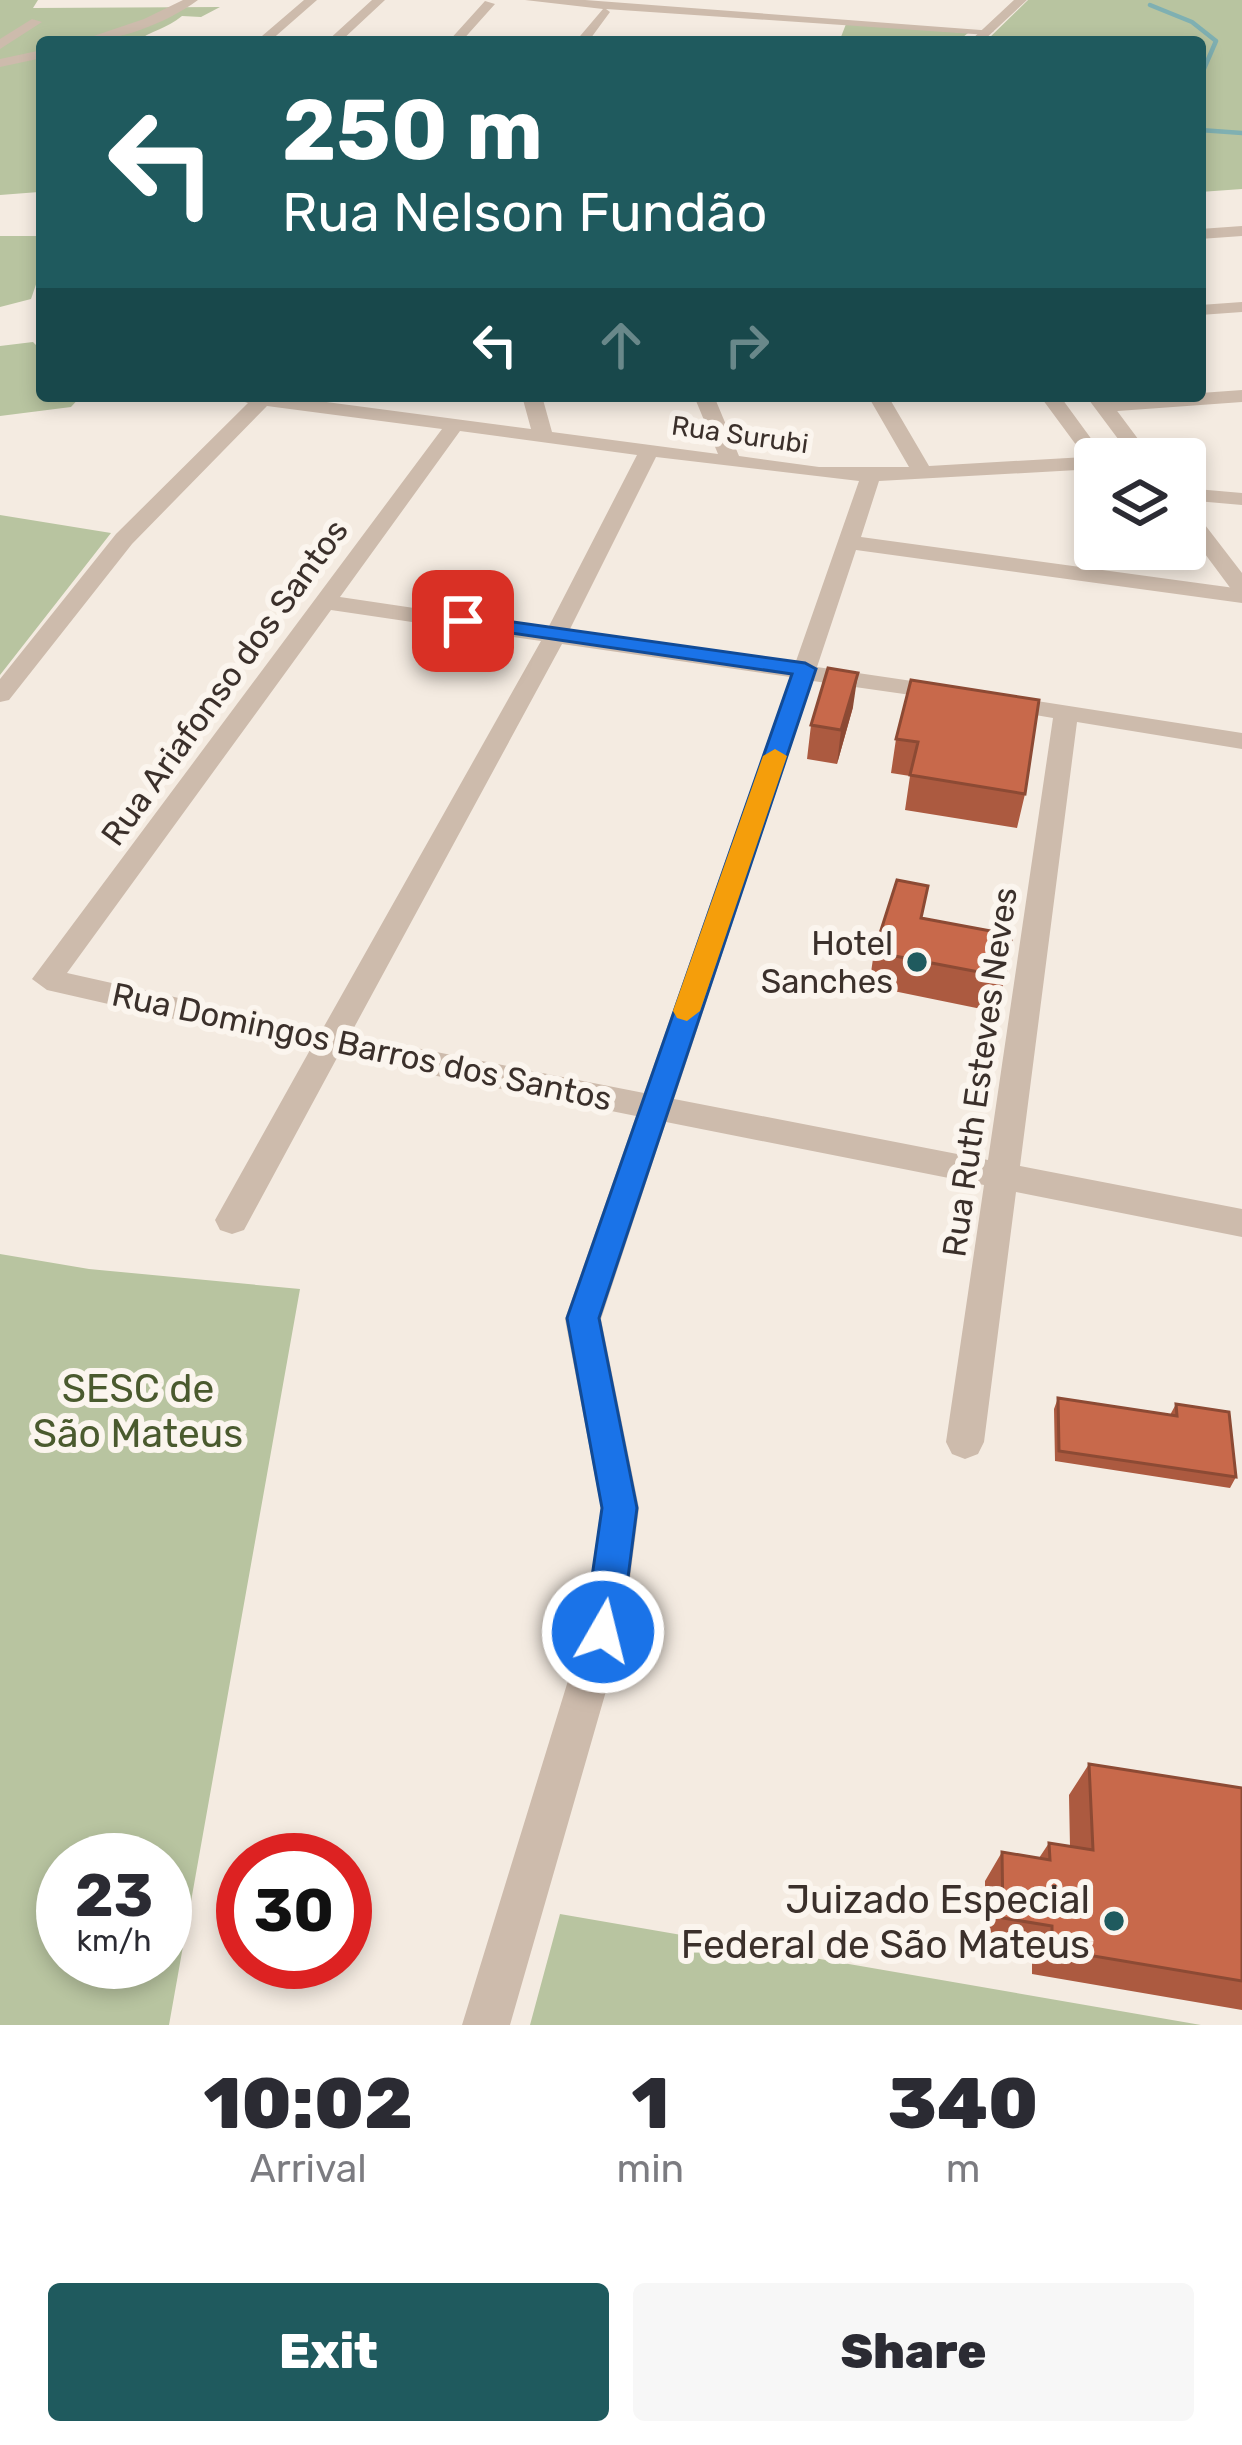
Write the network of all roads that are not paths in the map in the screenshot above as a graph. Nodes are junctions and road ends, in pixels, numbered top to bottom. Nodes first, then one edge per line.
1 (192, 0) edge
2 (311, 0) edge
3 (379, 0) edge
4 (531, 0) edge
5 (810, 0) edge
6 (1021, 0) edge
7 (489, 4) dead end
8 (660, 4) edge
9 (604, 12) dead end
10 (36, 22) dead end
11 (827, 30) edge
12 (988, 31) junction
13 (102, 36) edge
14 (268, 36) edge
15 (339, 36) edge
16 (460, 36) edge
17 (586, 36) edge
18 (982, 36) edge
19 (0, 45) edge
20 (36, 55) edge
21 (0, 63) edge
22 (1242, 231) edge
23 (1206, 234) edge
24 (1242, 307) edge
25 (1206, 310) edge
26 (1242, 396) edge
27 (1206, 397) edge
28 (260, 402) edge
29 (310, 402) edge
30 (534, 402) edge
31 (706, 402) edge
32 (881, 402) edge
33 (1054, 402) edge
34 (1101, 402) edge
35 (359, 404) edge
36 (455, 425) junction
37 (543, 436) junction
38 (1079, 438) edge
39 (1127, 438) edge
40 (650, 450) junction
41 (731, 461) junction
42 (1074, 462) edge
43 (922, 472) junction
44 (871, 475) junction
45 (1206, 496) edge
46 (1242, 499) edge
47 (1206, 541) edge
48 (848, 542) junction
49 (1242, 592) edge
50 (324, 602) junction
51 (556, 634) junction
52 (805, 669) junction
53 (0, 695) edge
54 (1066, 713) junction
55 (1242, 741) edge
56 (47, 979) joint
57 (330, 1043) junction
58 (654, 1107) junction
59 (1000, 1175) junction
60 (232, 1220) dead end
61 (1242, 1223) edge
62 (965, 1442) dead end
63 (485, 2025) edge

1 - 13 street
2 - 14 street
3 - 15 street
4 - 8 street
5 - 11 street
6 - 12 street
7 - 16 street
8 - 11 street
9 - 17 street
10 - 19 street
11 - 12 street
12 - 18 street
20 - 21 street
22 - 23 street
24 - 25 street
26 - 27 street
28 - 53 street
29 - 35 street, Rua Surubi
30 - 37 street
31 - 41 street
32 - 43 street
33 - 38 street
34 - 39 street
35 - 36 street, Rua Surubi
36 - 37 street, Rua Surubi
36 - 50 street, Rua Ariafonso dos Santos
37 - 40 street, Rua Surubi
40 - 41 street, Rua Surubi
40 - 51 street
41 - 44 street, Rua Surubi
42 - 43 street, Rua Surubi
43 - 44 street, Rua Surubi
44 - 48 street
45 - 46 street
47 - 49 street
48 - 49 street
48 - 52 street
50 - 51 street
50 - 56 street, Rua Ariafonso dos Santos
51 - 52 street
51 - 57 street
52 - 54 street
52 - 58 street
54 - 55 street
54 - 59 street, Rua Ruth Esteves Neves
56 - 57 street, Rua Domingos Barros dos Santos
57 - 58 street, Rua Domingos Barros dos Santos
57 - 60 street
58 - 59 street, Rua Domingos Barros dos Santos
58 - 63 street
59 - 61 street, Rua Domingos Barros dos Santos
59 - 62 street, Rua Ruth Esteves Neves

